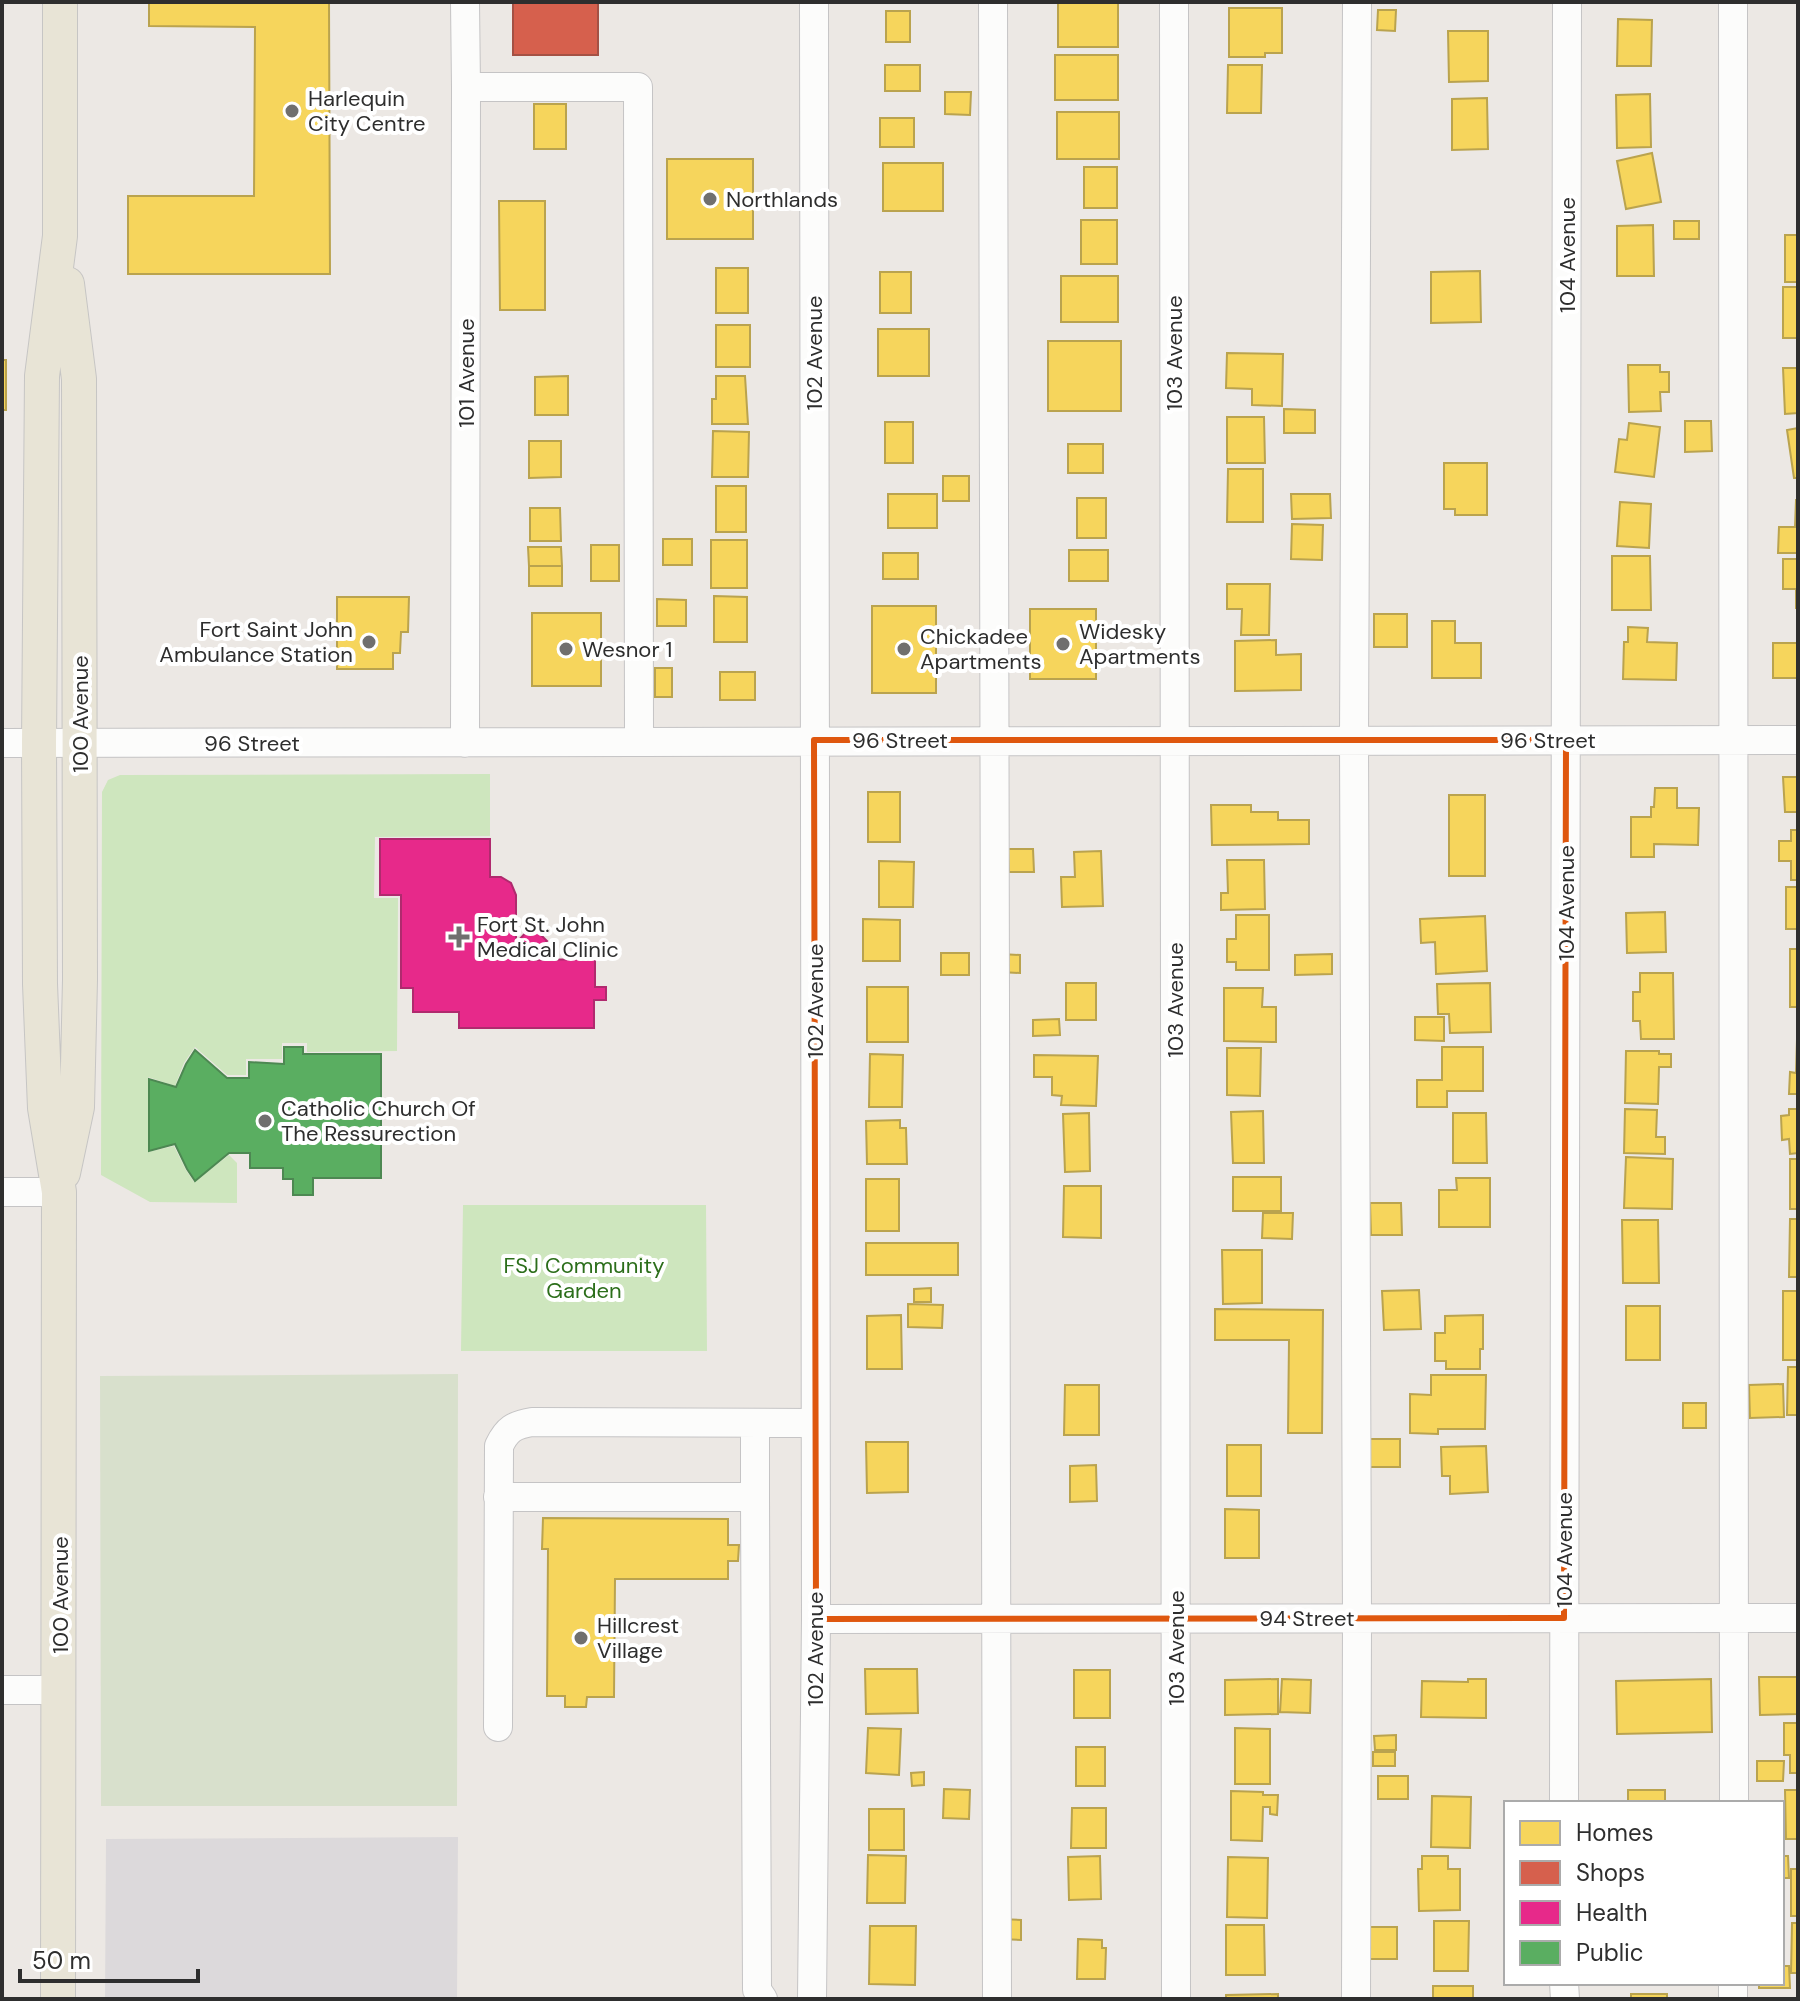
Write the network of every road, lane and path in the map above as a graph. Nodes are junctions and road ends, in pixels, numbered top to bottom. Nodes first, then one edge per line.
1 (60, 2) edge
2 (465, 2) edge
3 (814, 2) edge
4 (993, 2) edge
5 (1174, 2) edge
6 (1357, 2) edge
7 (1567, 2) edge
8 (1733, 2) edge
9 (466, 87) junction
10 (60, 236) junction
11 (814, 740) junction
12 (994, 740) junction
13 (1566, 740) junction
14 (1733, 740) junction
15 (1798, 740) edge
16 (639, 741) junction
17 (1354, 741) junction
18 (1175, 742) junction
19 (2, 743) edge
20 (39, 743) junction
21 (80, 743) junction
22 (465, 743) junction
23 (2, 1192) edge
24 (59, 1192) junction
25 (755, 1423) junction
26 (815, 1423) junction
27 (498, 1497) junction
28 (755, 1497) junction
29 (995, 1618) junction
30 (1176, 1618) junction
31 (1357, 1618) junction
32 (1564, 1618) junction
33 (1734, 1618) junction
34 (1798, 1618) edge
35 (816, 1619) junction
36 (2, 1690) edge
37 (60, 1690) junction
38 (498, 1727) dead end
39 (1564, 1801) edge
40 (1734, 1801) edge
41 (58, 1999) edge
42 (763, 1999) edge
43 (812, 1999) edge
44 (997, 1999) edge
45 (1176, 1999) edge
46 (1356, 1999) edge

1 - 10 main road, 100 Avenue
2 - 9 street, 101 Avenue
3 - 11 street, 102 Avenue
4 - 12 street
5 - 18 street, 103 Avenue
6 - 17 street
7 - 13 street, 104 Avenue
8 - 14 street
9 - 16 street
9 - 22 street, 101 Avenue
10 - 20 main road, 100 Avenue
10 - 21 main road, 100 Avenue
11 - 12 street, 96 Street
11 - 16 street, 96 Street
11 - 26 street, 102 Avenue
12 - 18 street, 96 Street
12 - 29 street
13 - 14 street, 96 Street
13 - 17 street, 96 Street
13 - 32 street, 104 Avenue
14 - 15 street, 96 Street
14 - 33 street
16 - 22 street, 96 Street
17 - 18 street, 96 Street
17 - 31 street
18 - 30 street, 103 Avenue
19 - 20 street, 96 Street
20 - 21 street, 96 Street
20 - 24 main road, 100 Avenue
21 - 22 street, 96 Street
21 - 24 main road, 100 Avenue
23 - 24 street
24 - 37 main road, 100 Avenue
25 - 26 street
25 - 27 street
25 - 28 street
26 - 35 street, 102 Avenue
27 - 28 street
27 - 38 street
28 - 42 street
29 - 30 street, 94 Street
29 - 35 street, 94 Street
29 - 44 street
30 - 31 street, 94 Street
30 - 45 street, 103 Avenue
31 - 32 street, 94 Street
31 - 46 street
32 - 33 street, 94 Street
32 - 39 street, 104 Avenue
33 - 34 street, 94 Street
33 - 40 street
35 - 43 street, 102 Avenue
36 - 37 street
37 - 41 main road, 100 Avenue

